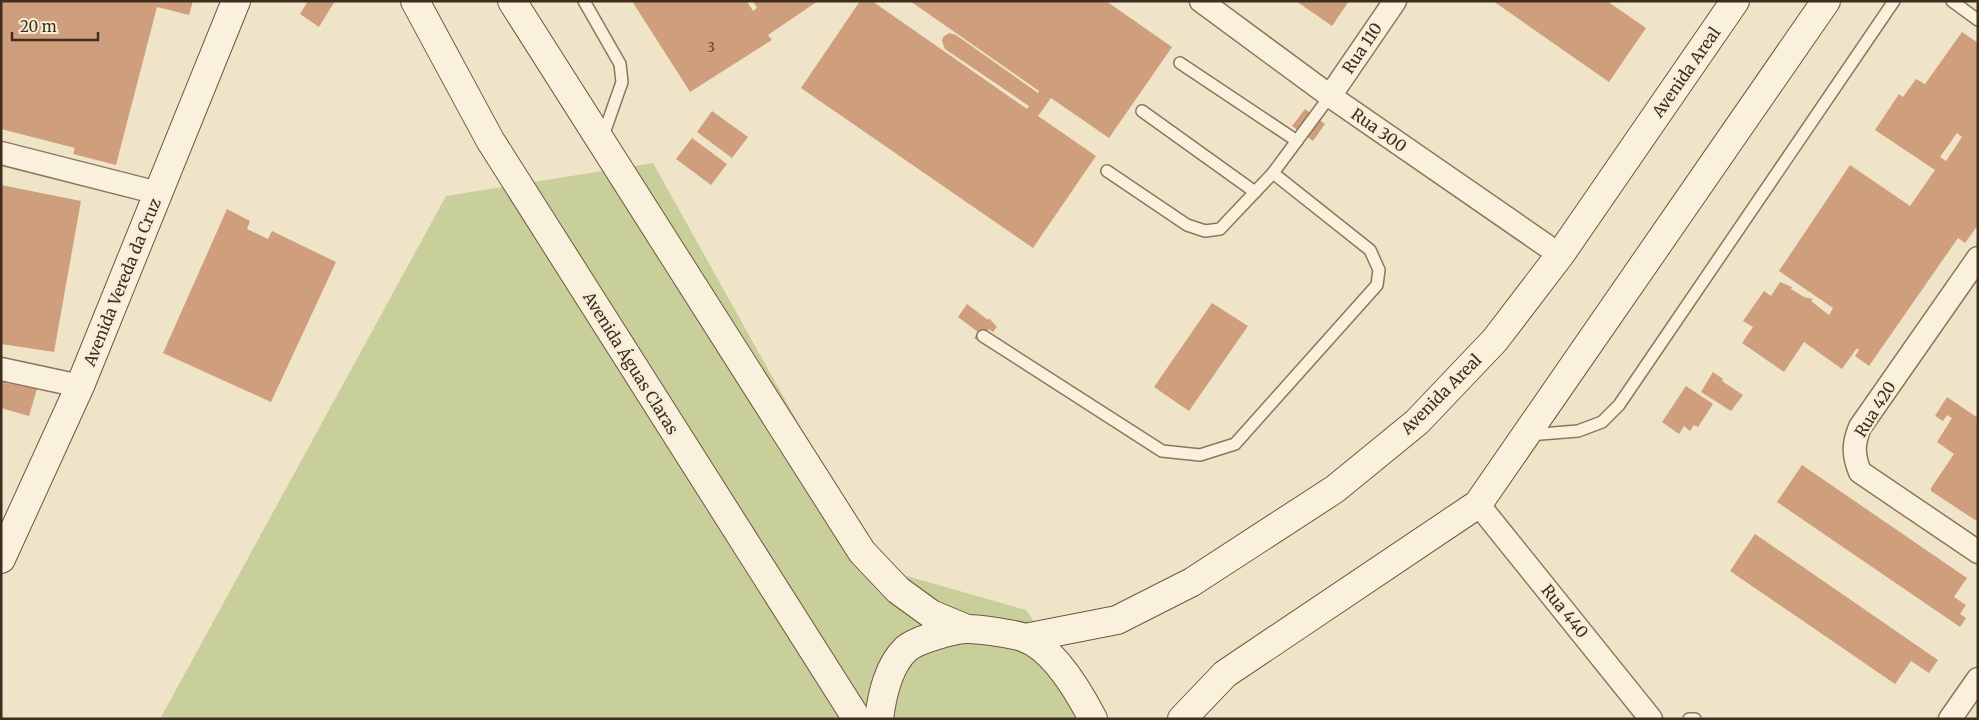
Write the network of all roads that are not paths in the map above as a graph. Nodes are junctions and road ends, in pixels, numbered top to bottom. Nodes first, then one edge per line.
1 (236, 1) edge
2 (415, 1) edge
3 (512, 1) edge
4 (584, 1) edge
5 (1201, 1) edge
6 (1395, 1) edge
7 (1735, 1) edge
8 (1826, 1) edge
9 (1894, 1) edge
10 (1952, 1) edge
11 (1978, 20) edge
12 (1180, 63) dead end
13 (1330, 96) junction
14 (1142, 111) dead end
15 (601, 141) junction
16 (1297, 141) junction
17 (1, 153) edge
18 (1107, 171) dead end
19 (1273, 173) junction
20 (1255, 192) junction
21 (158, 193) junction
22 (1560, 255) junction
23 (1978, 258) edge
24 (983, 336) dead end
25 (1, 369) edge
26 (80, 386) junction
27 (1524, 436) junction
28 (1478, 504) junction
29 (1978, 552) edge
30 (1, 559) edge
31 (967, 629) junction
32 (1025, 638) junction
33 (1978, 679) edge
34 (857, 719) edge
35 (880, 719) edge
36 (1093, 719) edge
37 (1182, 719) edge
38 (1652, 719) edge
39 (1689, 719) edge
40 (1695, 719) edge
41 (1950, 719) edge

1 - 21 main road, Avenida Vereda da Cruz
2 - 34 main road, Avenida Águas Claras
3 - 15 main road
4 - 15 lane
5 - 13 street, Rua 300
6 - 13 street, Rua 110
7 - 22 main road, Avenida Areal
8 - 27 main road
9 - 27 lane
10 - 11 lane
12 - 16 lane
13 - 16 lane
13 - 22 street, Rua 300
14 - 20 lane
15 - 31 main road
16 - 19 lane
17 - 21 street
18 - 20 lane
19 - 20 lane
19 - 24 lane
21 - 26 main road, Avenida Vereda da Cruz
22 - 32 main road, Avenida Areal
23 - 29 street, Rua 420
25 - 26 street
26 - 30 main road, Avenida Vereda da Cruz
27 - 28 main road
28 - 37 main road
28 - 38 street, Rua 440
31 - 32 main road
31 - 35 main road
32 - 36 main road
33 - 41 street
39 - 40 lane

